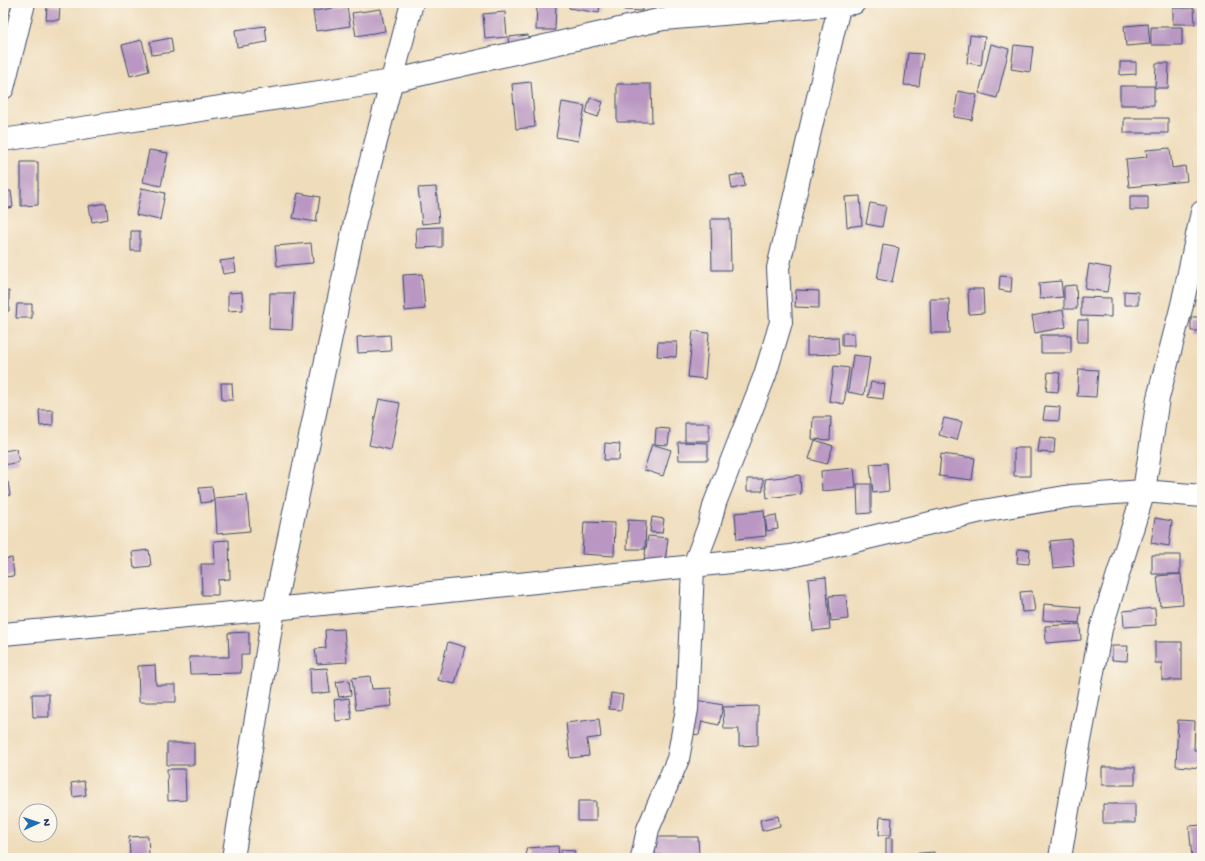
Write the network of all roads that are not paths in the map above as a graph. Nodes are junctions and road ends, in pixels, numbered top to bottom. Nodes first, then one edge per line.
1 (24, 3) edge
2 (412, 3) edge
3 (845, 3) edge
4 (392, 81) junction
5 (3, 88) edge
6 (3, 140) edge
7 (1202, 212) edge
8 (1144, 491) junction
9 (1202, 496) edge
10 (693, 568) junction
11 (274, 609) junction
12 (3, 634) edge
13 (233, 858) edge
14 (642, 858) edge
15 (1060, 858) edge

1 - 5 street
2 - 4 street
3 - 4 street
3 - 10 street
4 - 6 street
4 - 11 street
7 - 8 street
8 - 9 street
8 - 10 street
8 - 15 street
10 - 11 street
10 - 14 street
11 - 12 street
11 - 13 street

